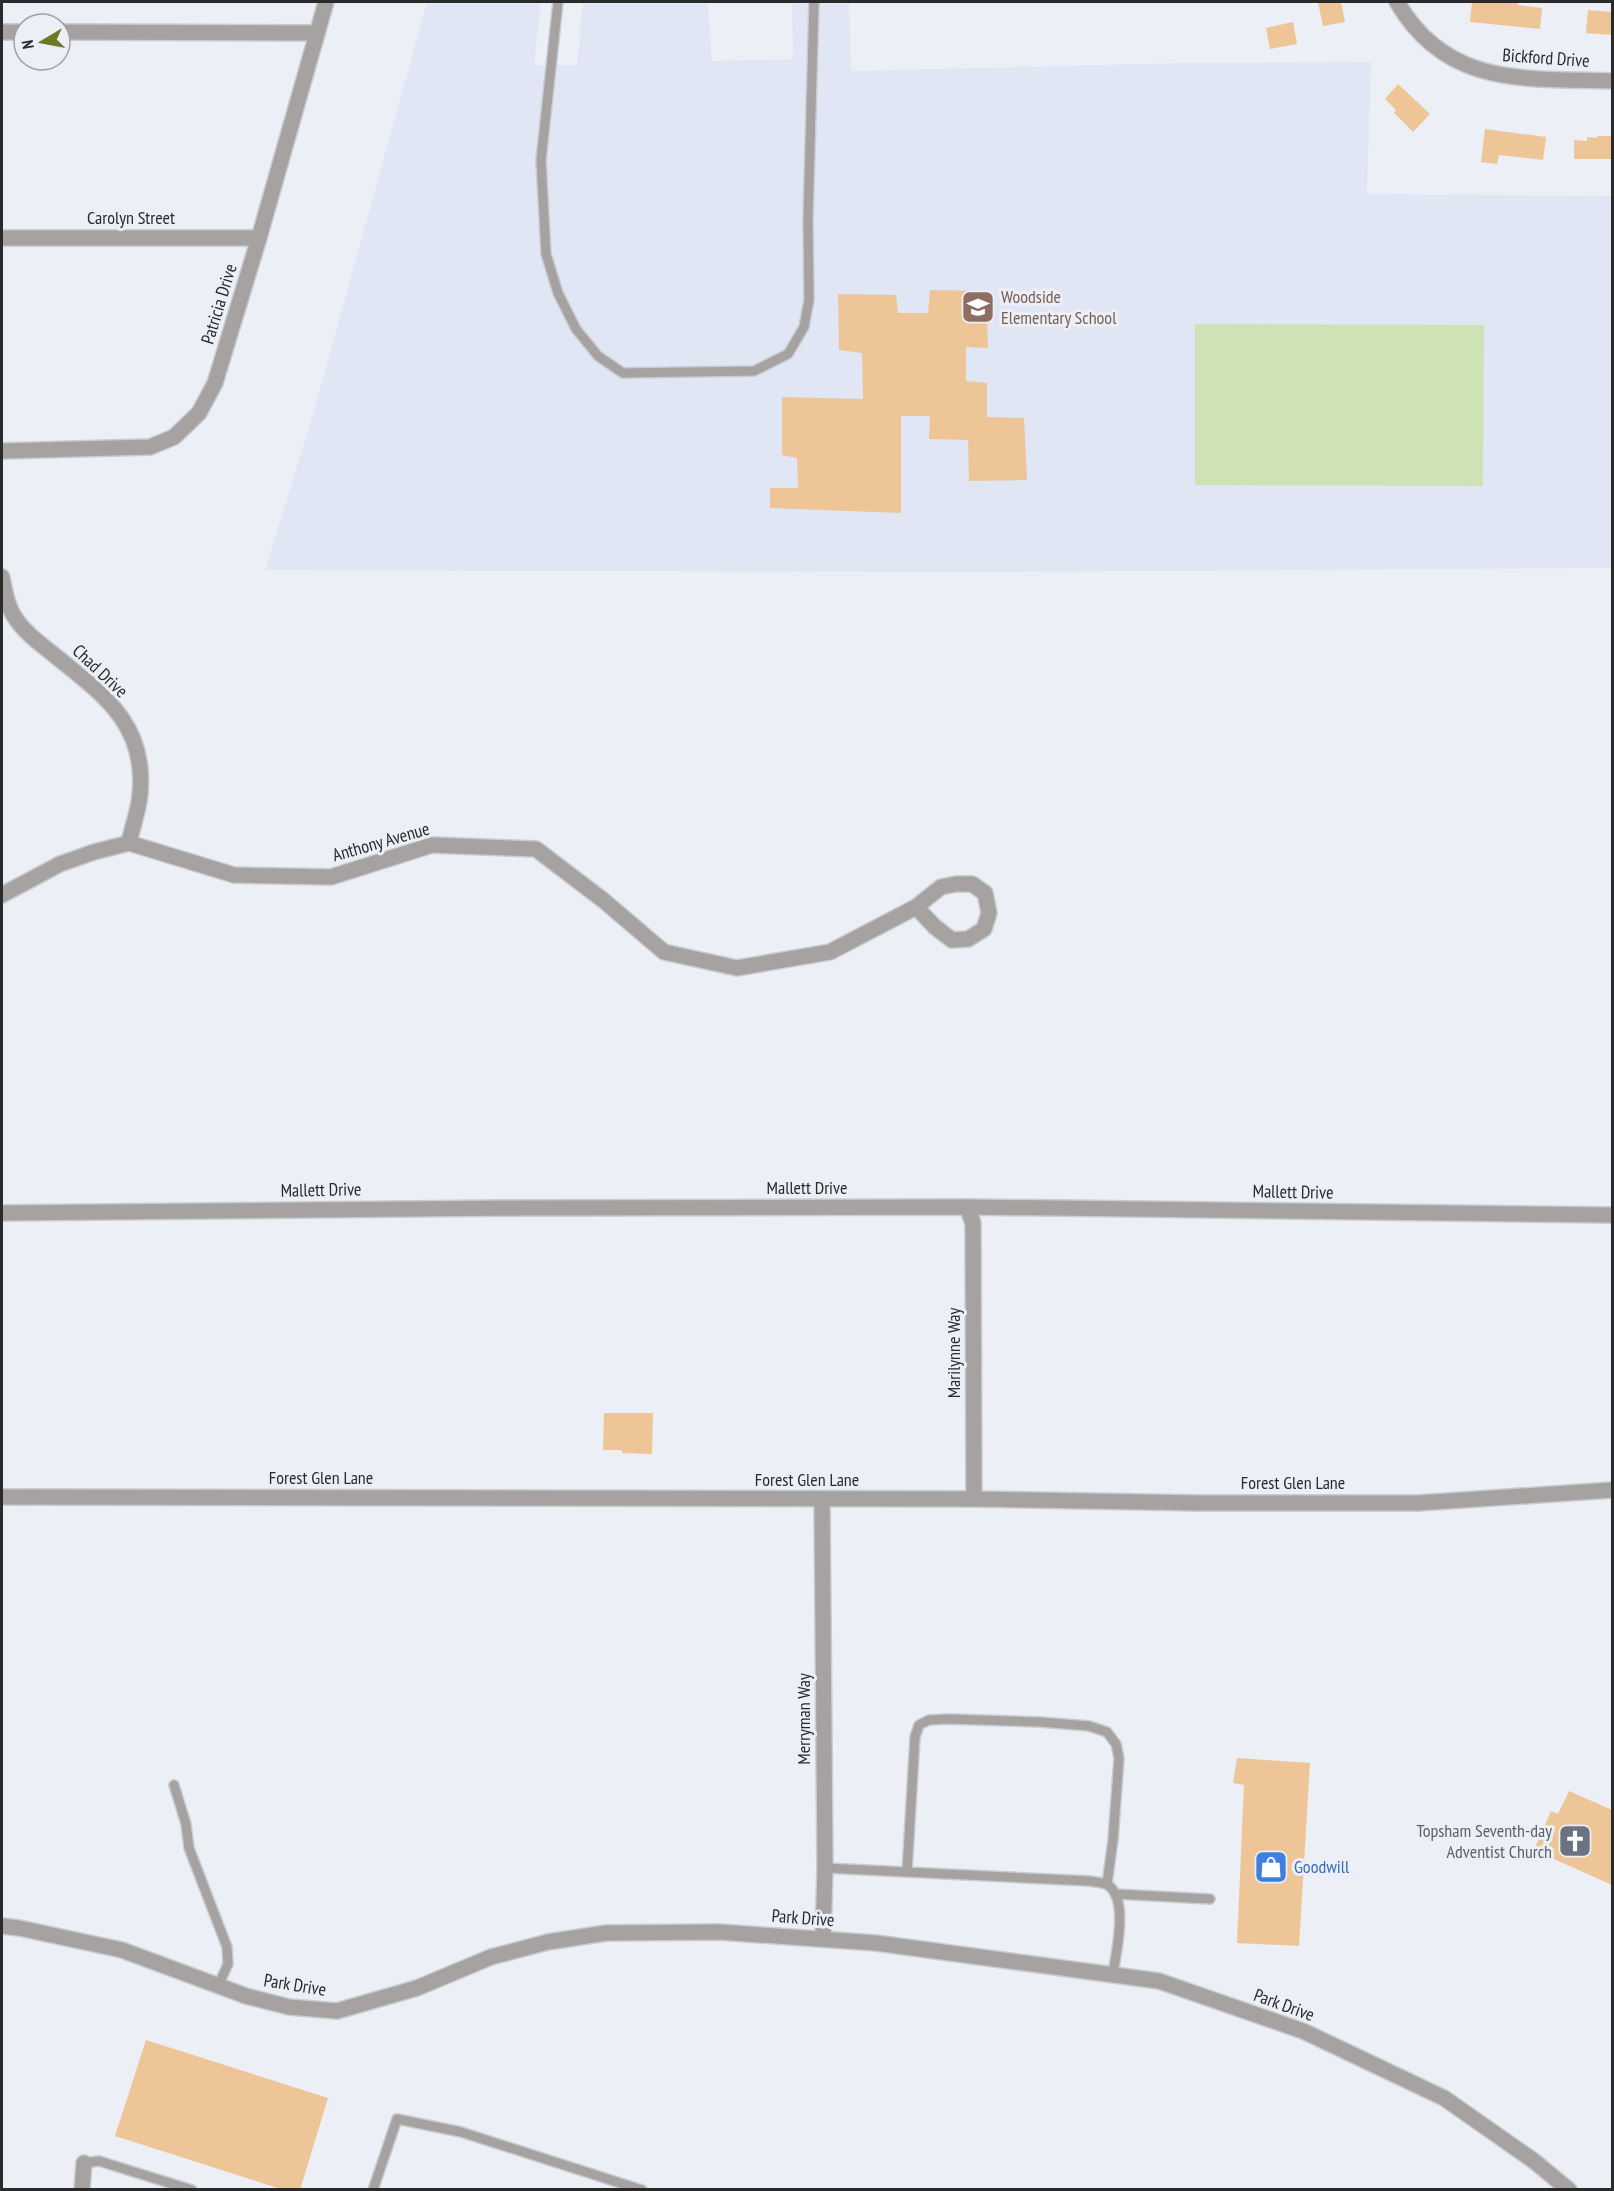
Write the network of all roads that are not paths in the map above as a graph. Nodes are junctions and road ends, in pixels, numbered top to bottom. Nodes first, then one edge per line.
1 (326, 2) edge
2 (558, 2) edge
3 (814, 2) edge
4 (1398, 2) edge
5 (72, 32) edge
6 (316, 33) junction
7 (1612, 81) edge
8 (2, 238) edge
9 (260, 238) junction
10 (2, 451) edge
11 (2, 576) edge
12 (129, 843) junction
13 (2, 896) edge
14 (916, 907) junction
15 (967, 1207) junction
16 (2, 1213) edge
17 (1612, 1215) edge
18 (1612, 1490) edge
19 (2, 1497) edge
20 (822, 1499) junction
21 (974, 1499) junction
22 (174, 1785) dead end
23 (825, 1868) junction
24 (907, 1872) junction
25 (1107, 1884) junction
26 (1115, 1894) junction
27 (1210, 1899) dead end
28 (2, 1926) edge
29 (823, 1939) junction
30 (1113, 1974) junction
31 (218, 1986) junction
32 (84, 2163) joint
33 (82, 2190) edge
34 (192, 2190) edge
35 (373, 2190) edge
36 (642, 2190) edge
37 (1569, 2190) edge

1 - 6 street, Patricia Drive
2 - 3 lane
4 - 7 street, Bickford Drive
5 - 6 street
6 - 9 street, Patricia Drive
8 - 9 street, Carolyn Street
9 - 10 street, Patricia Drive
11 - 12 street, Chad Drive
12 - 13 street
12 - 14 street, Anthony Avenue
14 - 14 street, Anthony Avenue
15 - 16 street, Mallett Drive
15 - 17 street, Mallett Drive
15 - 21 street, Marilynne Way
18 - 21 street, Forest Glen Lane
19 - 20 street, Forest Glen Lane
20 - 21 street, Forest Glen Lane
20 - 23 street, Merryman Way
22 - 31 lane
23 - 24 lane
23 - 29 street, Merryman Way
24 - 25 lane
24 - 25 lane
25 - 26 lane
26 - 27 lane
26 - 30 lane
28 - 31 street, Park Drive
29 - 30 street, Park Drive
29 - 31 street, Park Drive
30 - 37 street, Park Drive
32 - 33 street
32 - 34 lane
35 - 36 lane

